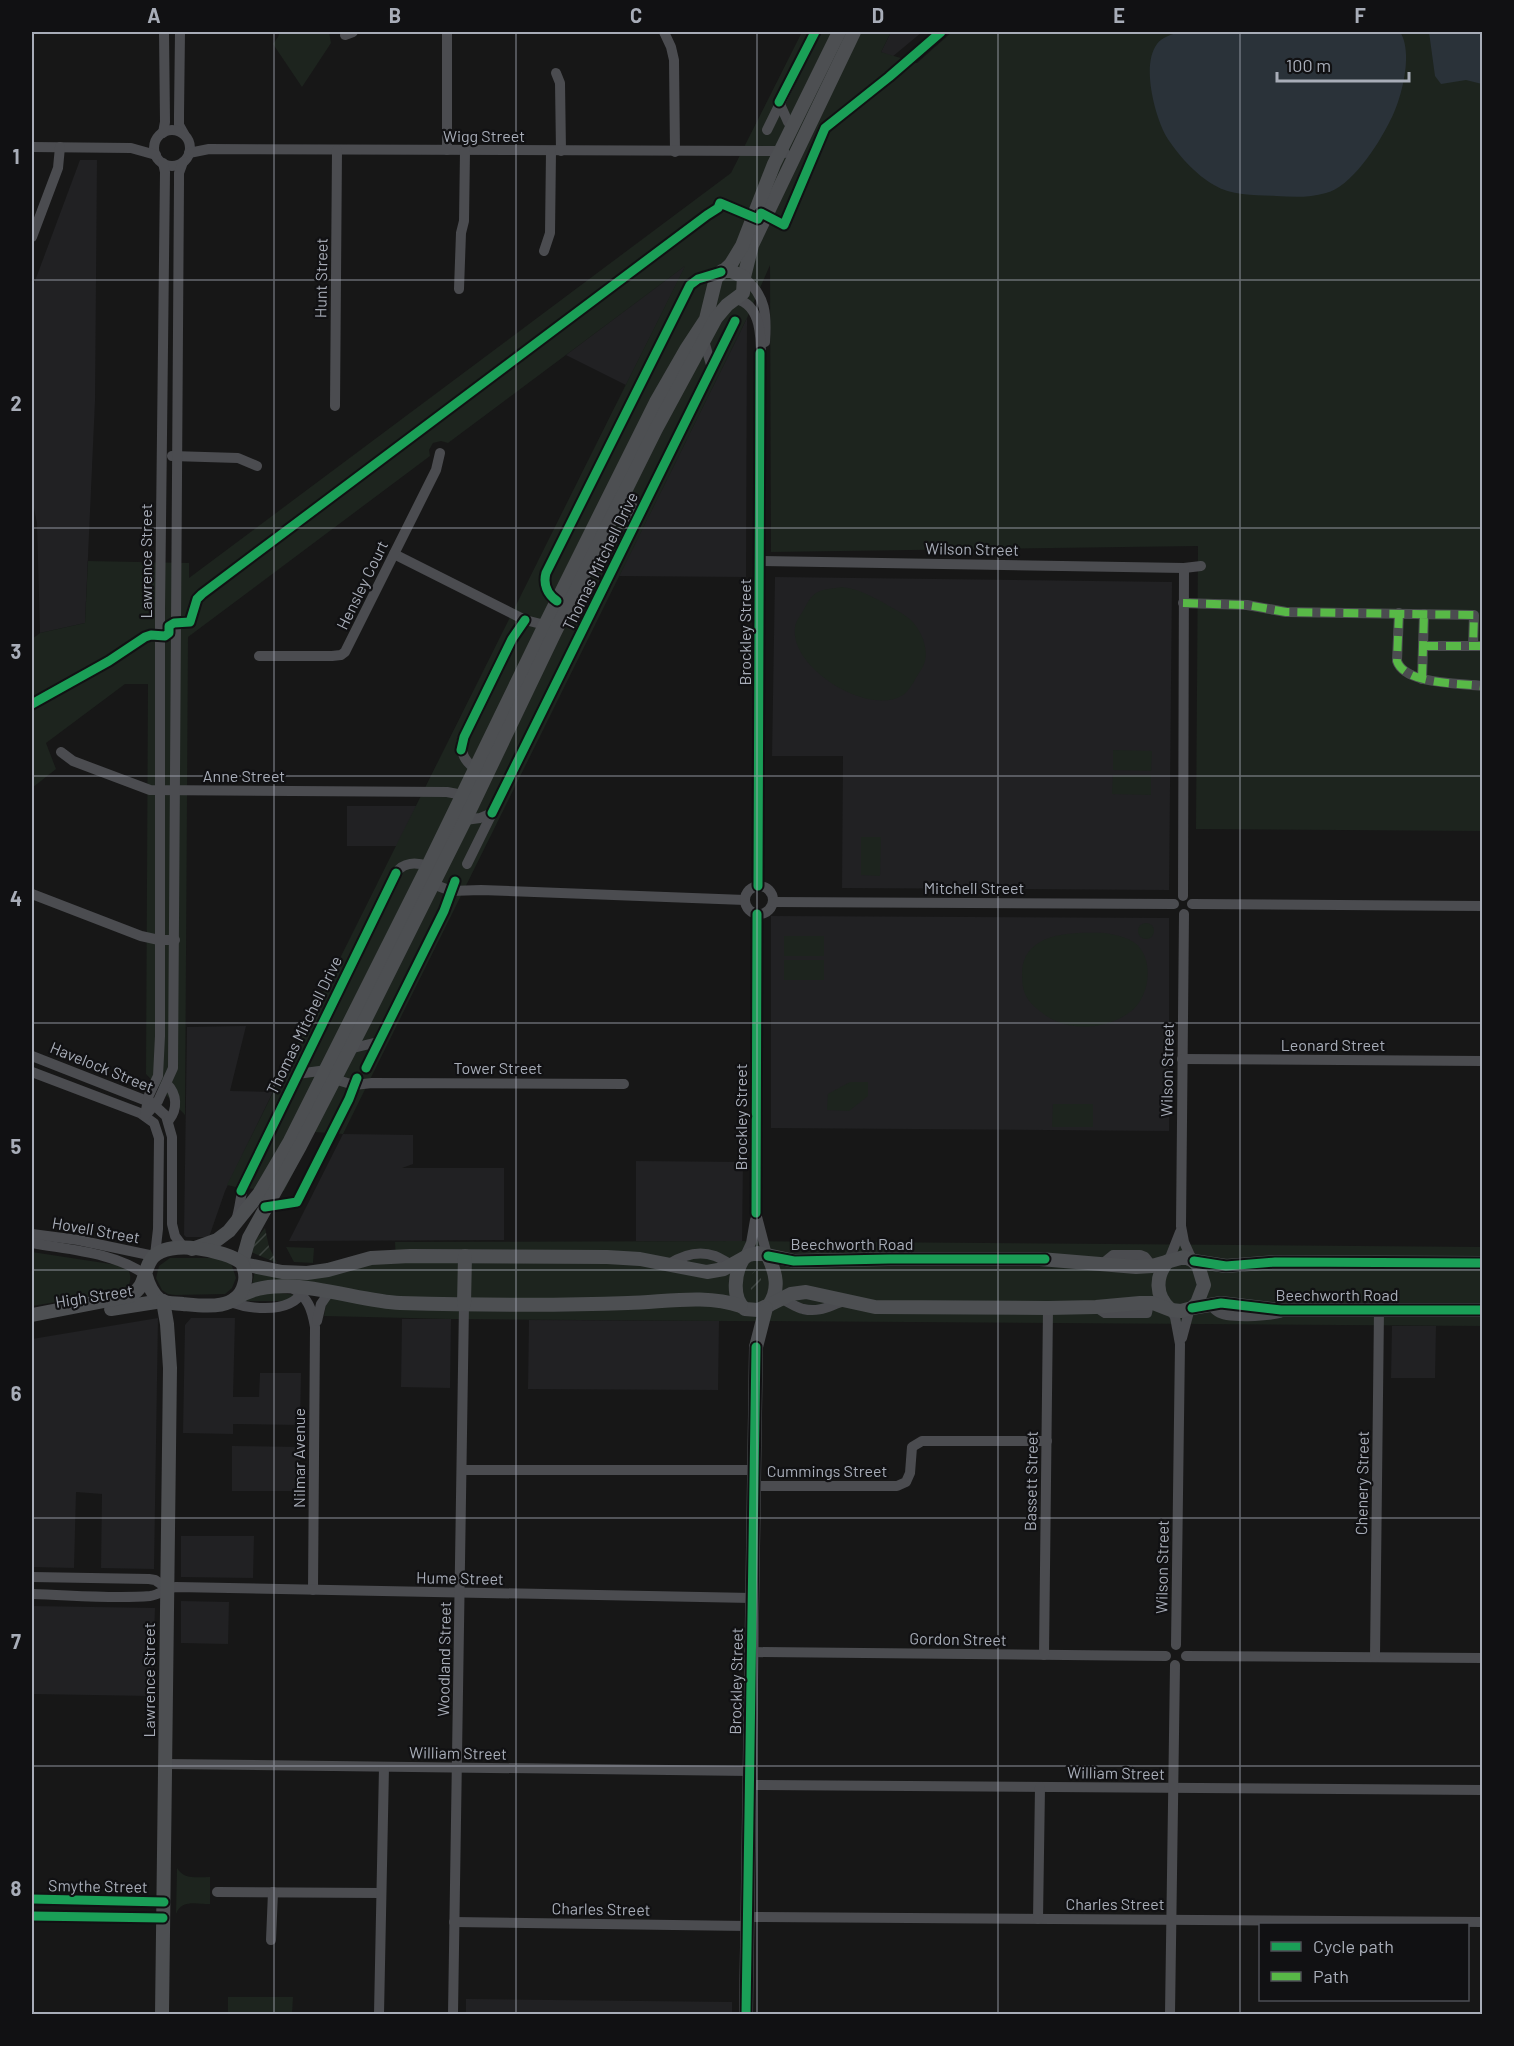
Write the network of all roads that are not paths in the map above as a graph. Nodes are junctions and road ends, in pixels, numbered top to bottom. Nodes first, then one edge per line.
1 (164, 32) edge
2 (180, 32) edge
3 (447, 32) edge
4 (664, 32) edge
5 (814, 32) edge
6 (852, 33) edge
7 (556, 73) dead end
8 (780, 102) junction
9 (800, 128) junction
10 (766, 130) dead end
11 (160, 136) junction
12 (186, 138) junction
13 (32, 147) edge
14 (60, 147) junction
15 (131, 148) junction
16 (209, 149) junction
17 (337, 150) junction
18 (447, 150) junction
19 (465, 151) junction
20 (556, 151) junction
21 (675, 152) junction
22 (186, 158) junction
23 (159, 159) junction
24 (783, 161) junction
25 (32, 237) edge
26 (544, 251) dead end
27 (722, 271) junction
28 (744, 277) junction
29 (714, 285) junction
30 (459, 289) dead end
31 (735, 300) junction
32 (163, 308) junction
33 (178, 308) junction
34 (735, 321) dead end
35 (704, 341) junction
36 (712, 368) junction
37 (761, 378) junction
38 (335, 406) dead end
39 (440, 453) dead end
40 (162, 456) junction
41 (177, 456) junction
42 (257, 466) dead end
43 (614, 504) junction
44 (639, 515) junction
45 (394, 554) junction
46 (760, 561) junction
47 (1201, 566) dead end
48 (1184, 568) junction
49 (546, 573) junction
50 (536, 592) dead end
51 (572, 598) junction
52 (556, 601) junction
53 (1183, 603) junction
54 (1399, 613) junction
55 (1424, 614) junction
56 (525, 620) junction
57 (1478, 624) edge
58 (546, 630) junction
59 (1423, 646) junction
60 (1478, 646) edge
61 (161, 649) junction
62 (177, 649) junction
63 (259, 656) dead end
64 (1422, 680) junction
65 (1482, 686) edge
66 (61, 752) dead end
67 (481, 772) junction
68 (161, 791) junction
69 (176, 791) junction
70 (464, 802) junction
71 (492, 813) junction
72 (465, 820) junction
73 (467, 864) dead end
74 (433, 874) junction
75 (453, 886) junction
76 (759, 886) junction
77 (32, 894) edge
78 (745, 900) junction
79 (1188, 900) junction
80 (773, 902) junction
81 (1174, 904) junction
82 (1482, 906) edge
83 (758, 914) junction
84 (1184, 914) junction
85 (159, 940) junction
86 (175, 940) junction
87 (351, 1033) junction
88 (378, 1042) junction
89 (349, 1049) junction
90 (32, 1056) edge
91 (1182, 1059) junction
92 (1482, 1061) edge
93 (366, 1068) dead end
94 (32, 1072) edge
95 (297, 1074) junction
96 (330, 1074) junction
97 (355, 1081) junction
98 (167, 1084) junction
99 (624, 1084) dead end
100 (151, 1102) junction
101 (145, 1116) junction
102 (169, 1120) junction
103 (265, 1207) junction
104 (172, 1208) junction
105 (756, 1213) junction
106 (158, 1222) junction
107 (233, 1226) junction
108 (1181, 1226) junction
109 (32, 1234) edge
110 (32, 1243) edge
111 (188, 1248) junction
112 (155, 1255) junction
113 (465, 1256) junction
114 (767, 1256) junction
115 (740, 1260) junction
116 (1193, 1260) junction
117 (1168, 1261) junction
118 (242, 1263) junction
119 (1482, 1263) edge
120 (146, 1276) junction
121 (300, 1290) junction
122 (330, 1292) junction
123 (232, 1300) junction
124 (163, 1301) junction
125 (772, 1304) junction
126 (193, 1305) junction
127 (464, 1305) junction
128 (743, 1308) junction
129 (1048, 1308) junction
130 (1191, 1308) junction
131 (1170, 1309) junction
132 (1379, 1310) junction
133 (1482, 1310) edge
134 (32, 1315) edge
135 (32, 1323) edge
136 (315, 1327) junction
137 (1180, 1344) junction
138 (169, 1346) junction
139 (756, 1347) junction
140 (1047, 1441) junction
141 (462, 1470) junction
142 (754, 1470) junction
143 (754, 1486) junction
144 (32, 1577) edge
145 (61, 1578) junction
146 (137, 1579) junction
147 (167, 1588) junction
148 (313, 1590) junction
149 (460, 1593) junction
150 (32, 1594) edge
151 (61, 1595) junction
152 (137, 1597) junction
153 (752, 1598) junction
154 (1176, 1646) junction
155 (751, 1652) junction
156 (1044, 1655) junction
157 (1166, 1656) junction
158 (1186, 1656) junction
159 (1375, 1657) junction
160 (1482, 1658) edge
161 (1175, 1665) junction
162 (165, 1764) junction
163 (384, 1767) junction
164 (457, 1768) junction
165 (750, 1778) junction
166 (1040, 1787) junction
167 (1175, 1789) junction
168 (1482, 1790) edge
169 (217, 1892) dead end
170 (273, 1892) junction
171 (381, 1893) junction
172 (32, 1899) edge
173 (102, 1901) junction
174 (164, 1902) junction
175 (32, 1916) edge
176 (102, 1917) junction
177 (164, 1918) junction
178 (1038, 1919) junction
179 (1172, 1920) junction
180 (454, 1922) junction
181 (747, 1922) junction
182 (1482, 1922) edge
183 (271, 1940) dead end
184 (162, 2014) edge
185 (379, 2014) edge
186 (453, 2014) edge
187 (746, 2014) edge
188 (1170, 2014) edge

1 - 11 street
2 - 12 street
3 - 18 street
4 - 21 street
5 - 8 street
6 - 9 main road
7 - 20 street
8 - 9 street
8 - 10 street
9 - 24 main road
11 - 12 street
11 - 15 street
11 - 23 street
12 - 16 street, Wigg Street
12 - 22 street
13 - 14 street
14 - 15 street
14 - 25 street
15 - 23 street
16 - 17 street, Wigg Street
16 - 22 street, Wigg Street
17 - 18 street, Wigg Street
17 - 38 street, Hunt Street
18 - 19 street, Wigg Street
19 - 20 street, Wigg Street
19 - 30 street
20 - 21 street, Wigg Street
20 - 26 street
21 - 24 street, Wigg Street
22 - 23 street
22 - 33 street, Lawrence Street
23 - 32 street, Lawrence Street
24 - 27 main road
24 - 28 main road
27 - 28 main road
27 - 29 main road
27 - 49 street
28 - 31 main road
28 - 37 street, Brockley Street
29 - 31 main road
29 - 43 main road, Thomas Mitchell Drive
31 - 35 main road, Thomas Mitchell Drive
31 - 37 street, Brockley Street
32 - 33 street
32 - 40 street, Lawrence Street
33 - 41 street, Lawrence Street
34 - 36 street, Thomas Mitchell Drive
35 - 36 street
35 - 43 main road, Thomas Mitchell Drive
36 - 44 street, Thomas Mitchell Drive
37 - 46 street, Brockley Street
39 - 45 street, Hensley Court
40 - 41 street
40 - 61 street, Lawrence Street
41 - 42 street
41 - 62 street, Lawrence Street
43 - 44 street
43 - 51 main road, Thomas Mitchell Drive
43 - 52 main road, Thomas Mitchell Drive
44 - 71 street, Thomas Mitchell Drive
45 - 56 street
45 - 63 street, Hensley Court
46 - 48 street, Wilson Street
46 - 76 street, Brockley Street
47 - 48 street, Wilson Street
48 - 53 street
49 - 50 street
49 - 52 street, Thomas Mitchell Drive
51 - 52 main road
51 - 58 main road, Thomas Mitchell Drive
52 - 58 main road, Thomas Mitchell Drive
53 - 54 street
53 - 79 street
54 - 55 street
54 - 64 street
55 - 57 street
55 - 59 street
56 - 58 street
56 - 67 street
57 - 60 street
58 - 67 main road, Thomas Mitchell Drive
59 - 60 street
59 - 64 street
61 - 62 street
61 - 68 street, Lawrence Street
62 - 69 street, Lawrence Street
64 - 65 street
66 - 68 street, Anne Street
67 - 70 main road, Thomas Mitchell Drive
68 - 69 street, Anne Street
68 - 85 street, Lawrence Street
69 - 70 street, Anne Street
69 - 86 street, Lawrence Street
70 - 72 main road, Thomas Mitchell Drive
70 - 74 main road, Thomas Mitchell Drive
71 - 72 street
71 - 73 street, Thomas Mitchell Drive
72 - 74 main road, Thomas Mitchell Drive
74 - 75 street
74 - 87 main road, Thomas Mitchell Drive
74 - 95 street, Thomas Mitchell Drive
75 - 78 street
75 - 88 street
76 - 78 street
76 - 80 street
77 - 85 street
78 - 83 street
79 - 81 street
79 - 82 street
79 - 84 street
80 - 81 street, Mitchell Street
80 - 83 street
81 - 84 street
83 - 105 street, Brockley Street
84 - 91 street, Wilson Street
85 - 86 street
85 - 100 street, Lawrence Street
86 - 98 street, Lawrence Street
87 - 89 main road, Thomas Mitchell Drive
87 - 96 main road, Thomas Mitchell Drive
88 - 89 street
88 - 93 street
89 - 96 main road, Thomas Mitchell Drive
90 - 100 street, Havelock Street
91 - 92 street, Leonard Street
91 - 108 street, Wilson Street
94 - 101 street, Havelock Street
95 - 96 street, Thomas Mitchell Drive
95 - 107 street, Thomas Mitchell Drive
96 - 97 street
96 - 103 main road, Thomas Mitchell Drive
96 - 107 main road, Thomas Mitchell Drive
97 - 99 street, Tower Street
97 - 103 street
98 - 100 street, Lawrence Street
98 - 102 street
100 - 101 street, Lawrence Street
100 - 102 street, Havelock Street
101 - 106 street
102 - 104 street
103 - 118 main road, Thomas Mitchell Drive
104 - 106 street
104 - 111 street
105 - 114 street, Brockley Street
105 - 115 street, Brockley Street
106 - 112 street
107 - 111 main road, Thomas Mitchell Drive
108 - 116 street, Wilson Street
108 - 117 street, Wilson Street
109 - 112 street, Hovell Street
110 - 120 street, Hovell Street
111 - 112 main road
111 - 118 main road
112 - 120 main road
113 - 115 main road
113 - 118 main road
113 - 127 main road
114 - 115 main road
114 - 117 main road, Beechworth Road
114 - 125 main road
115 - 128 main road
116 - 117 main road
116 - 119 main road, Beechworth Road
116 - 130 main road
117 - 131 main road
118 - 123 main road
120 - 124 main road
120 - 134 main road, High Street
121 - 122 main road
121 - 123 main road
121 - 123 street
121 - 136 street, Nilmar Avenue
122 - 127 main road
122 - 136 street, Nilmar Avenue
123 - 126 main road
124 - 126 main road
124 - 135 main road, High Street
124 - 138 main road, Lawrence Street
125 - 128 main road
125 - 129 main road
125 - 139 main road, Brockley Street
126 - 138 main road, Lawrence Street
127 - 128 main road
127 - 141 street, Woodland Street
128 - 139 main road, Brockley Street
129 - 131 main road
129 - 140 street, Bassett Street
130 - 131 main road
130 - 132 main road, Beechworth Road
130 - 137 street, Wilson Street
131 - 137 street, Wilson Street
132 - 133 main road, Beechworth Road
132 - 159 street, Chenery Street
136 - 148 street, Nilmar Avenue
137 - 154 street, Wilson Street
138 - 147 main road, Lawrence Street
139 - 142 main road, Brockley Street
140 - 143 street, Cummings Street
140 - 156 street, Bassett Street
141 - 142 street, Cummings Street
141 - 149 street, Woodland Street
142 - 143 main road, Brockley Street
143 - 153 main road, Brockley Street
144 - 145 street, Hume Street
145 - 146 street, Hume Street
145 - 151 street
146 - 147 street, Hume Street
146 - 152 street
147 - 148 street, Hume Street
147 - 152 street, Hume Street
147 - 162 main road, Lawrence Street
148 - 149 street, Hume Street
149 - 153 street, Hume Street
149 - 164 street, Woodland Street
150 - 151 street, Hume Street
151 - 152 street, Hume Street
153 - 155 main road, Brockley Street
154 - 157 street
154 - 158 street
155 - 156 street, Gordon Street
155 - 165 main road, Brockley Street
156 - 157 street, Gordon Street
157 - 161 street
158 - 159 street
158 - 161 street
159 - 160 street
161 - 167 street
162 - 163 street, William Street
162 - 174 main road, Lawrence Street
163 - 164 street, William Street
163 - 171 street
164 - 165 street, William Street
164 - 180 street, Woodland Street
165 - 166 street, William Street
165 - 181 main road, Brockley Street
166 - 167 street, William Street
166 - 178 street
167 - 168 street, William Street
167 - 179 street
169 - 170 street
170 - 171 street
170 - 183 street
171 - 185 street
172 - 173 street, Smythe Street
173 - 174 street, Smythe Street
173 - 176 street
174 - 177 main road, Lawrence Street
175 - 176 street, Smythe Street
176 - 177 street, Smythe Street
177 - 184 main road, Lawrence Street
178 - 179 street, Charles Street
178 - 181 street, Charles Street
179 - 182 street, Charles Street
179 - 188 street
180 - 181 street, Charles Street
180 - 186 street, Woodland Street
181 - 187 main road, Brockley Street

